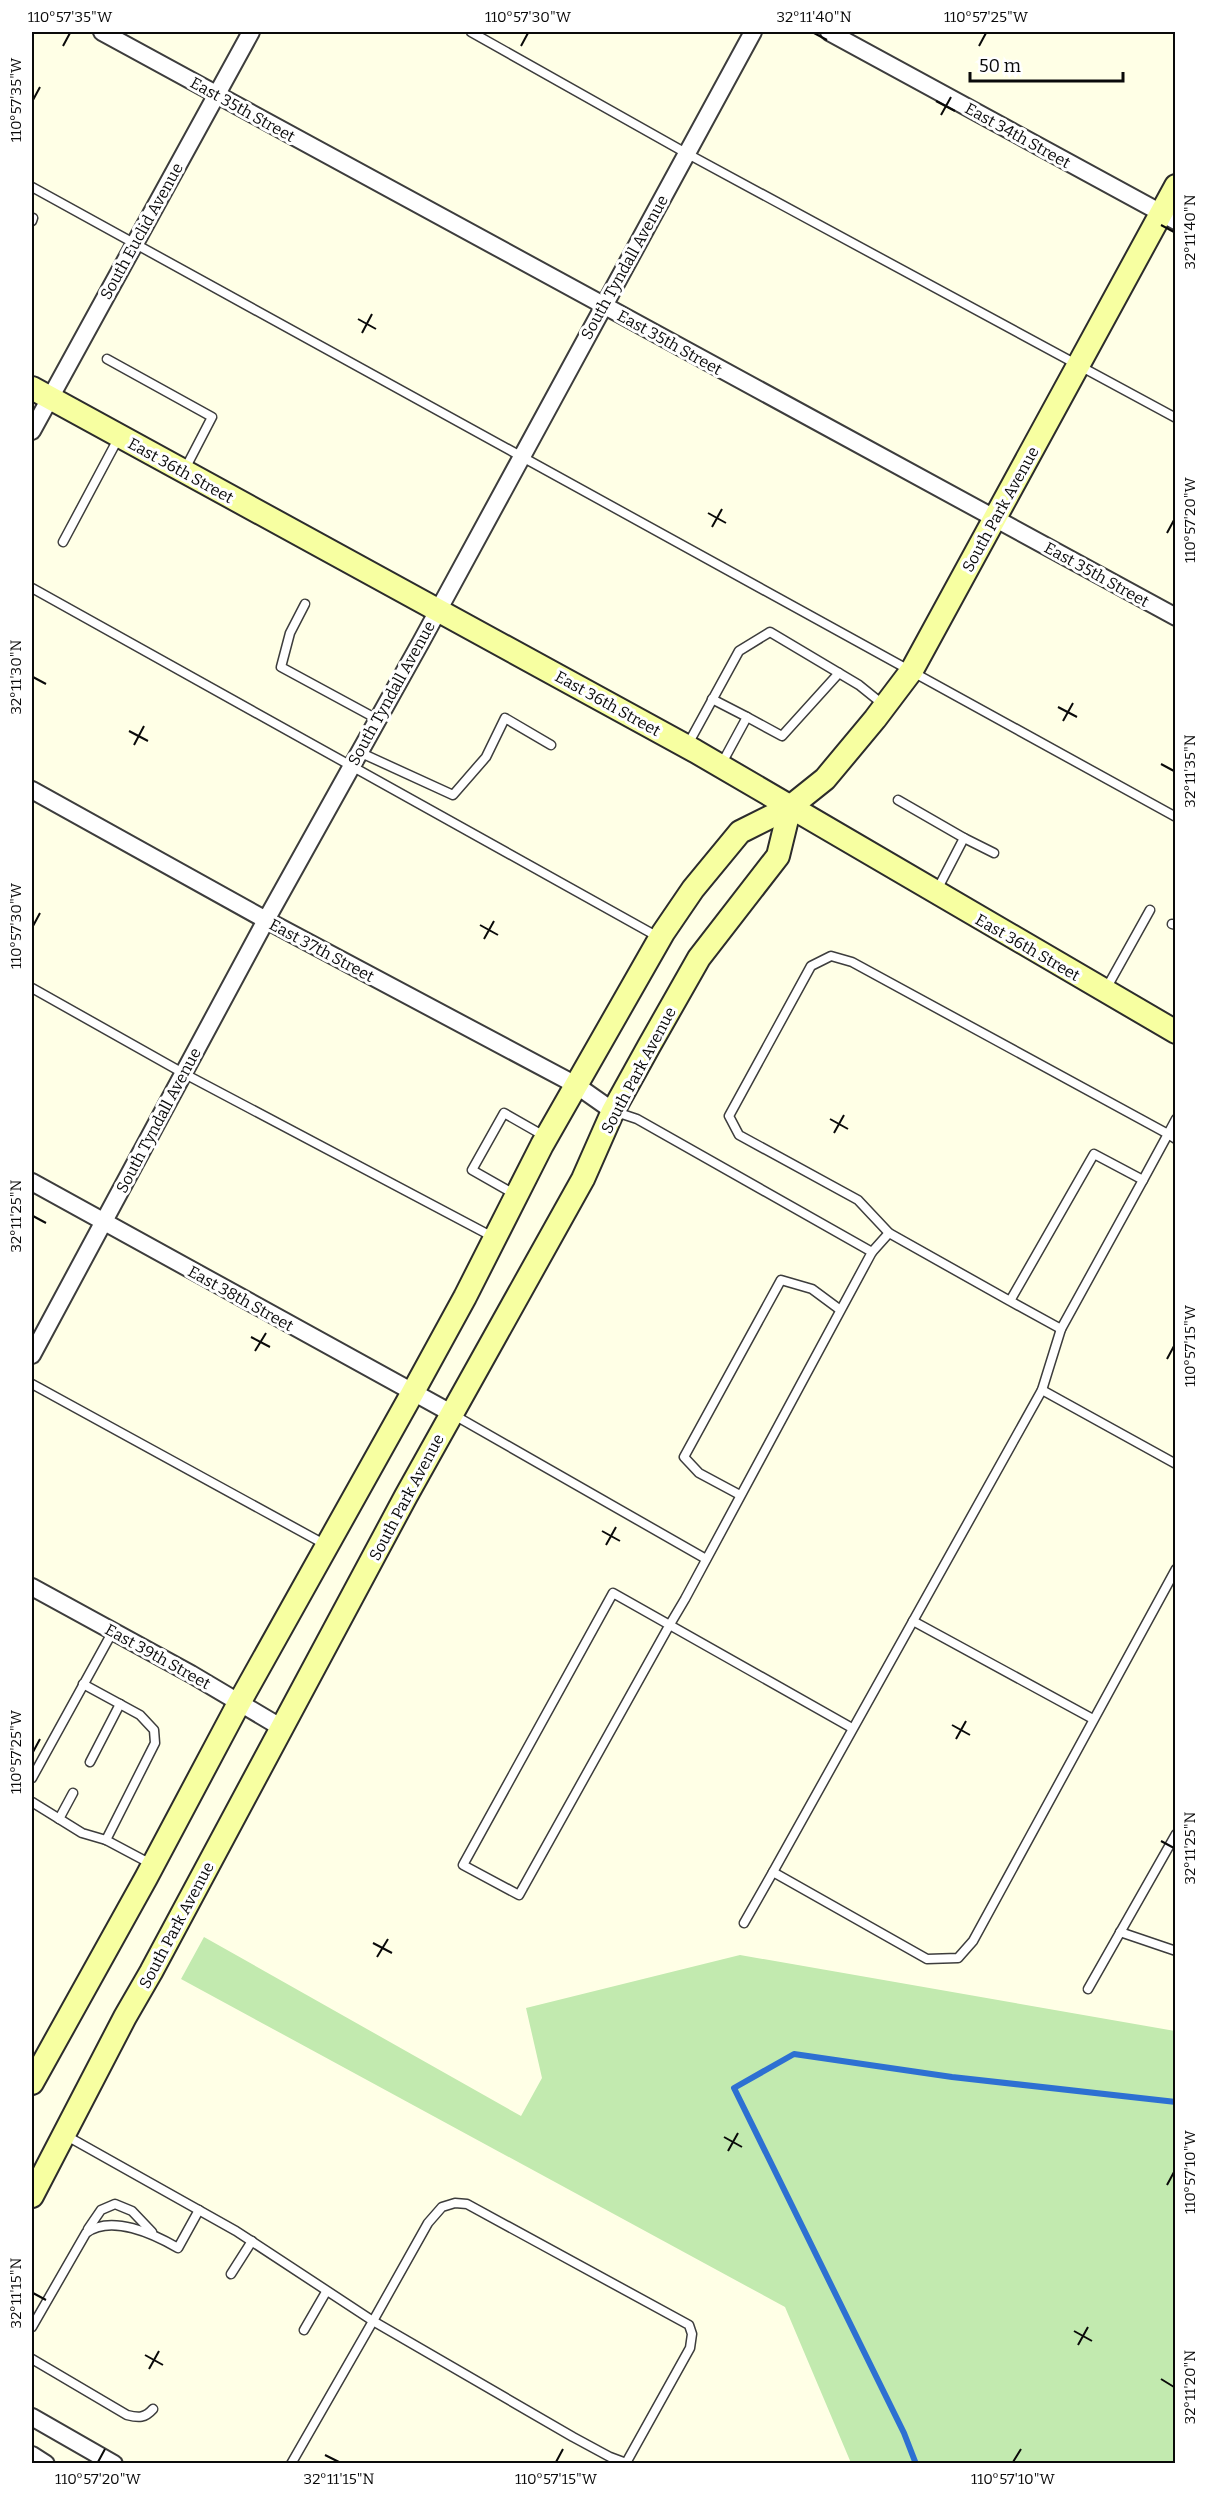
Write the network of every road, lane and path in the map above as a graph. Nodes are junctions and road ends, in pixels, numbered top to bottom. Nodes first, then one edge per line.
1 (102, 32) edge
2 (250, 32) edge
3 (471, 32) edge
4 (753, 32) edge
5 (829, 32) edge
6 (216, 94) junction
7 (686, 153) junction
8 (1176, 186) edge
9 (32, 187) edge
10 (1168, 217) edge
11 (134, 244) junction
12 (603, 305) junction
13 (107, 359) dead end
14 (1078, 364) junction
15 (40, 394) edge
16 (1176, 417) edge
17 (32, 431) edge
18 (119, 437) junction
19 (521, 455) junction
20 (183, 472) junction
21 (994, 519) junction
22 (63, 542) dead end
23 (32, 588) edge
24 (305, 604) dead end
25 (437, 610) junction
26 (1176, 617) edge
27 (912, 670) junction
28 (839, 673) junction
29 (712, 699) junction
30 (885, 706) junction
31 (747, 717) junction
32 (377, 719) junction
33 (550, 745) dead end
34 (687, 746) junction
35 (355, 758) junction
36 (720, 766) junction
37 (32, 790) edge
38 (898, 800) dead end
39 (790, 807) junction
40 (1176, 817) edge
41 (964, 838) junction
42 (994, 854) dead end
43 (935, 893) junction
44 (1150, 910) dead end
45 (266, 920) junction
46 (660, 938) junction
47 (32, 988) edge
48 (1104, 991) junction
49 (1176, 1032) edge
50 (183, 1073) junction
51 (576, 1085) junction
52 (613, 1111) junction
53 (1176, 1119) edge
54 (1172, 1136) edge
55 (546, 1137) junction
56 (1143, 1180) junction
57 (32, 1182) edge
58 (517, 1195) junction
59 (103, 1222) junction
60 (889, 1233) junction
61 (495, 1238) junction
62 (872, 1251) junction
63 (1010, 1301) junction
64 (839, 1309) junction
65 (1060, 1329) junction
66 (32, 1356) edge
67 (32, 1384) edge
68 (1042, 1390) junction
69 (413, 1392) junction
70 (451, 1413) junction
71 (1176, 1464) edge
72 (740, 1495) junction
73 (328, 1547) junction
74 (706, 1559) junction
75 (1176, 1569) edge
76 (32, 1587) edge
77 (913, 1621) junction
78 (669, 1626) junction
79 (112, 1631) junction
80 (83, 1684) junction
81 (239, 1703) junction
82 (120, 1704) junction
83 (1093, 1719) junction
84 (282, 1728) junction
85 (852, 1728) junction
86 (90, 1762) dead end
87 (32, 1778) edge
88 (73, 1793) dead end
89 (32, 1802) edge
90 (59, 1820) junction
91 (1176, 1834) edge
92 (106, 1840) junction
93 (153, 1865) junction
94 (773, 1872) junction
95 (744, 1923) dead end
96 (1120, 1932) junction
97 (1176, 1951) edge
98 (1088, 1989) dead end
99 (32, 2083) edge
100 (65, 2134) junction
101 (32, 2196) edge
102 (199, 2210) junction
103 (86, 2233) junction
104 (154, 2234) junction
105 (252, 2241) junction
106 (231, 2274) dead end
107 (326, 2292) junction
108 (373, 2321) junction
109 (32, 2327) edge
110 (304, 2330) dead end
111 (32, 2359) edge
112 (153, 2409) dead end
113 (32, 2417) edge
114 (32, 2456) edge
115 (46, 2463) edge
116 (114, 2463) edge
117 (291, 2463) edge
118 (626, 2463) edge

1 - 6 street, East 35th Street
2 - 6 street, South Euclid Avenue
3 - 7 lane
4 - 7 street, South Tyndall Avenue
5 - 10 street, East 34th Street
6 - 11 street, South Euclid Avenue
6 - 12 street, East 35th Street
7 - 12 street, South Tyndall Avenue
7 - 14 lane
8 - 10 main road, South Park Avenue
9 - 11 lane
10 - 14 main road, South Park Avenue
11 - 15 street, South Euclid Avenue
11 - 19 lane
12 - 19 street, South Tyndall Avenue
12 - 21 street, East 35th Street
13 - 20 lane
14 - 16 lane
14 - 21 main road, South Park Avenue
15 - 17 street, South Euclid Avenue
15 - 18 main road, East 36th Street
18 - 20 main road, East 36th Street
18 - 22 lane
19 - 25 street, South Tyndall Avenue
19 - 27 lane
20 - 25 main road, East 36th Street
21 - 26 street, East 35th Street
21 - 27 main road, South Park Avenue
23 - 35 lane
24 - 32 lane
25 - 32 street, South Tyndall Avenue
25 - 34 main road, East 36th Street
27 - 30 main road, South Park Avenue
27 - 40 lane
28 - 29 lane
28 - 30 lane
28 - 31 lane
29 - 31 lane
29 - 34 lane
30 - 39 main road, South Park Avenue
31 - 36 lane
32 - 35 street, South Tyndall Avenue
33 - 35 lane
34 - 36 main road, East 36th Street
35 - 45 street, South Tyndall Avenue
35 - 46 lane
36 - 39 main road, East 36th Street
37 - 45 street, East 37th Street
38 - 41 lane
39 - 43 main road, East 36th Street
39 - 46 main road, South Park Avenue
39 - 52 main road, South Park Avenue
41 - 42 lane
41 - 43 lane
43 - 48 main road, East 36th Street
44 - 48 lane
45 - 50 street, South Tyndall Avenue
45 - 51 street, East 37th Street
46 - 51 main road, South Park Avenue
47 - 50 lane
48 - 49 main road, East 36th Street
50 - 59 street, South Tyndall Avenue
50 - 61 lane
51 - 52 street, East 37th Street
51 - 55 main road, South Park Avenue
52 - 62 lane
52 - 70 main road, South Park Avenue
53 - 54 lane
54 - 56 lane
54 - 60 lane
55 - 58 main road, South Park Avenue
55 - 58 lane
56 - 63 lane
56 - 65 lane
57 - 59 street, East 38th Street
58 - 61 main road, South Park Avenue
59 - 66 street, South Tyndall Avenue
59 - 69 street, East 38th Street
60 - 62 lane
60 - 63 lane
61 - 69 main road, South Park Avenue
62 - 64 lane
63 - 65 lane
64 - 72 lane
64 - 72 lane
65 - 68 lane
67 - 73 lane
68 - 71 lane
68 - 77 lane
69 - 70 street, East 38th Street
69 - 73 main road, South Park Avenue
70 - 74 lane
70 - 84 main road, South Park Avenue
72 - 74 lane
73 - 81 main road, South Park Avenue
74 - 78 lane
75 - 83 lane
76 - 79 street, East 39th Street
77 - 83 lane
77 - 85 lane
78 - 78 lane
78 - 85 lane
79 - 80 lane
79 - 81 street, East 39th Street
80 - 82 lane
80 - 87 lane
81 - 84 street, East 39th Street
81 - 93 main road, South Park Avenue
82 - 86 lane
82 - 92 lane
83 - 94 lane
84 - 100 main road, South Park Avenue
85 - 94 lane
88 - 90 lane
89 - 90 lane
90 - 92 lane
91 - 96 lane
92 - 93 lane
93 - 99 main road, South Park Avenue
94 - 95 lane
96 - 97 lane
96 - 98 lane
100 - 101 main road, South Park Avenue
100 - 102 lane
102 - 104 lane
102 - 105 lane
103 - 104 lane
103 - 104 lane
103 - 109 lane
105 - 106 lane
105 - 107 lane
107 - 108 lane
107 - 110 lane
108 - 117 lane
108 - 118 lane
108 - 118 lane
111 - 112 lane
113 - 116 street
114 - 115 street

